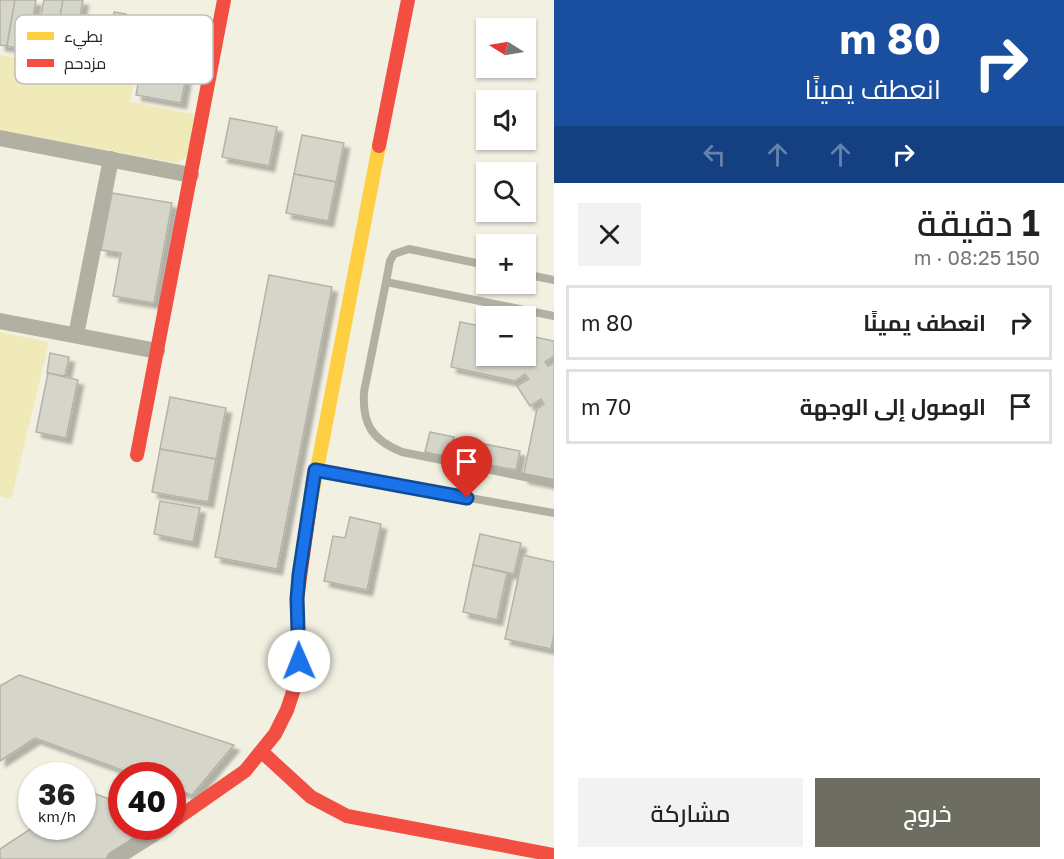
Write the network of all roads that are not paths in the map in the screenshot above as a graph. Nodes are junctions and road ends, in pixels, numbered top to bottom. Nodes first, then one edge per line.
1 (224, 0) edge
2 (408, 0) edge
3 (213, 58) edge
4 (208, 84) edge
5 (0, 138) edge
6 (111, 159) junction
7 (191, 175) junction
8 (476, 263) edge
9 (536, 276) edge
10 (554, 280) edge
11 (386, 282) junction
12 (554, 316) edge
13 (0, 321) edge
14 (76, 335) junction
15 (157, 351) junction
16 (137, 455) dead end
17 (315, 470) junction
18 (554, 483) edge
19 (554, 513) edge
20 (262, 752) junction
21 (186, 813) edge
22 (144, 840) edge
23 (554, 855) edge
24 (114, 859) edge

1 - 3 street
2 - 17 street
4 - 7 street
5 - 6 street
6 - 7 street
6 - 14 street
7 - 15 street
8 - 11 lane
9 - 10 lane
11 - 12 lane
11 - 18 lane
13 - 14 street
14 - 15 street
15 - 16 street
17 - 19 lane
17 - 20 street
20 - 21 street
20 - 23 street
22 - 24 street

